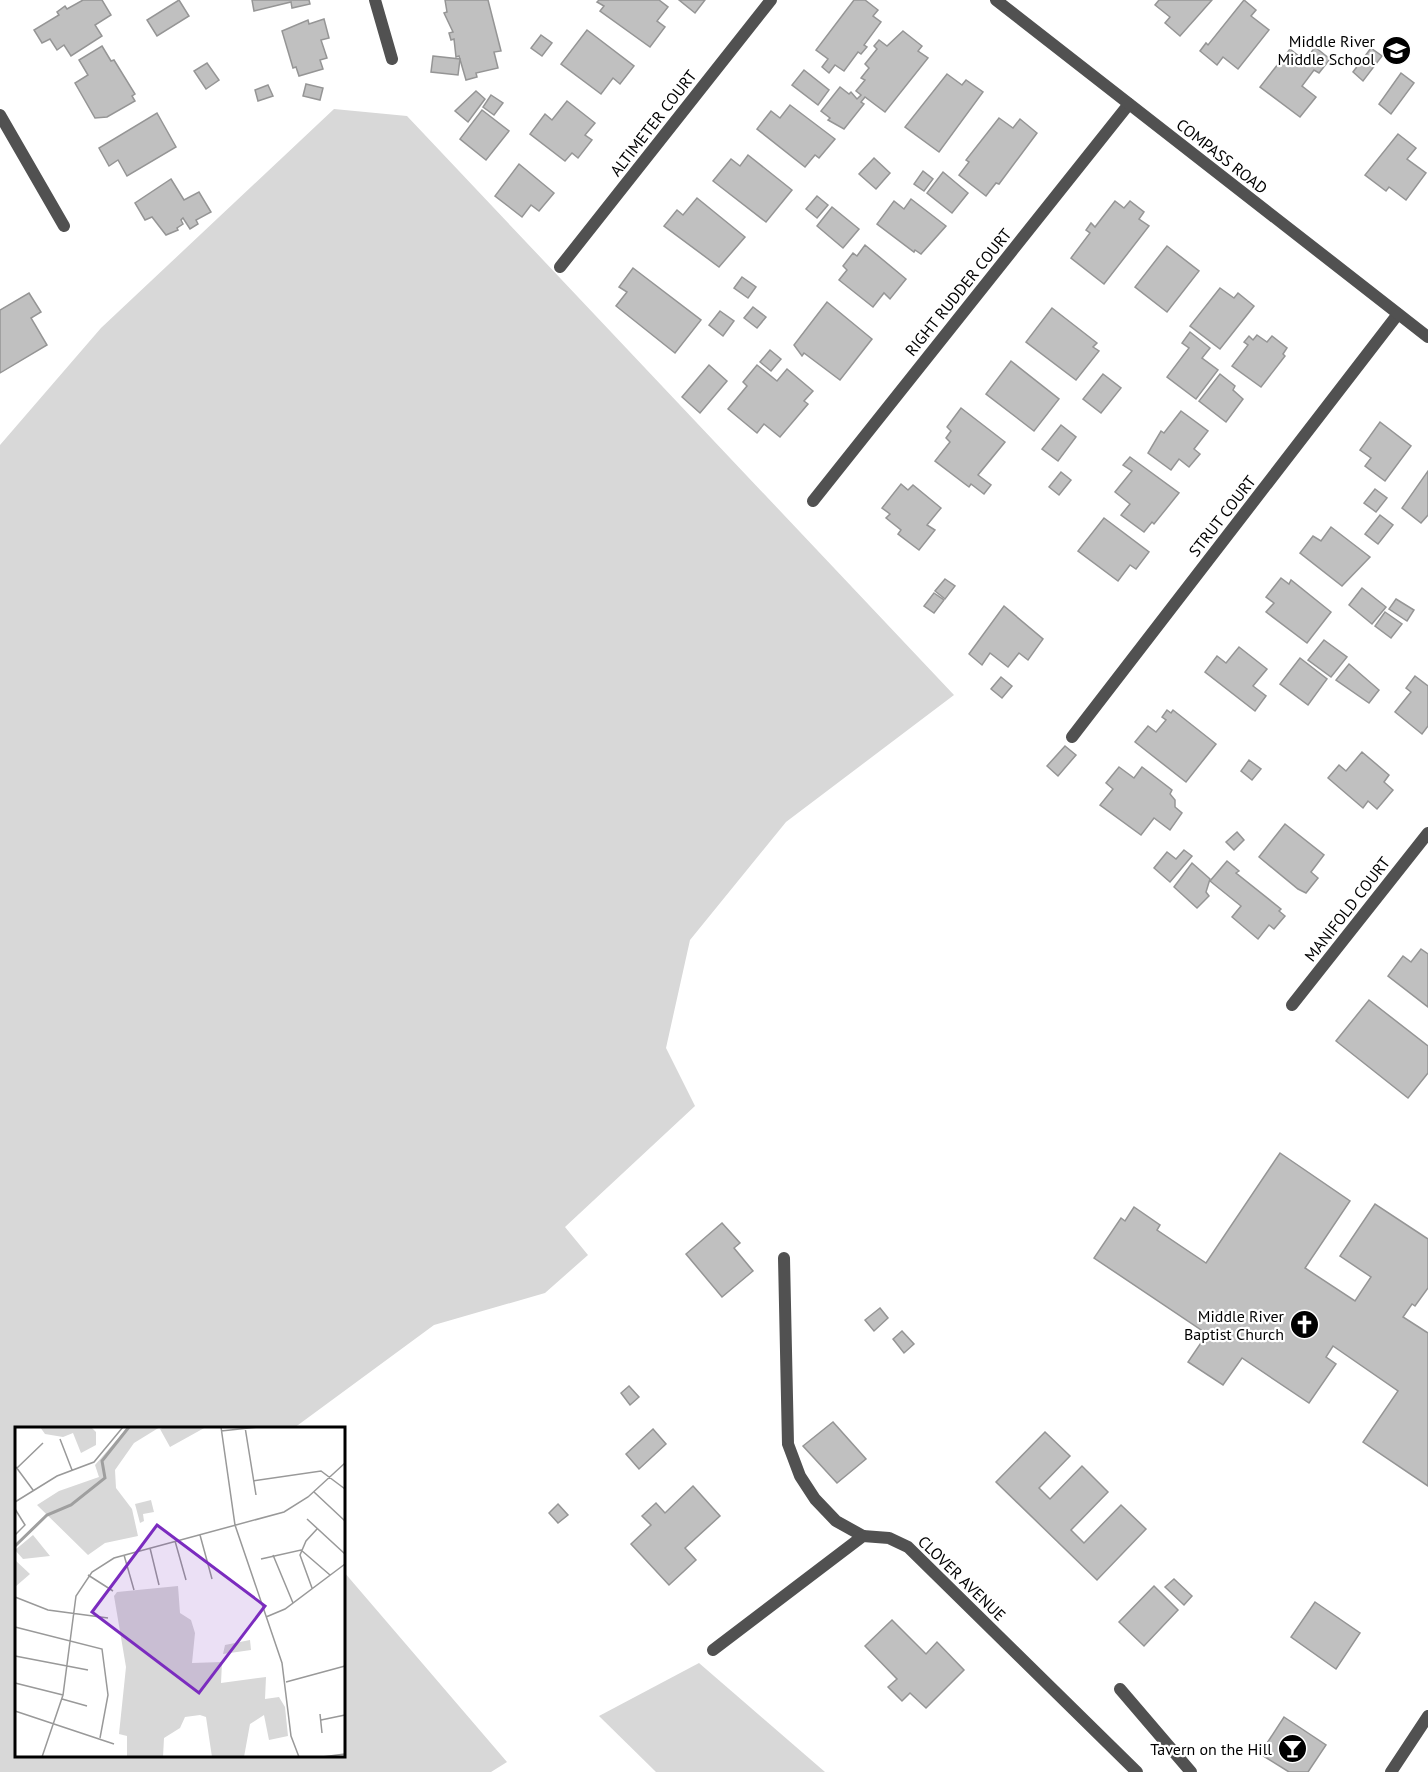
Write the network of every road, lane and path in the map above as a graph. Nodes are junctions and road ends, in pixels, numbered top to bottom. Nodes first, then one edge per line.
1 (375, 0) edge
2 (771, 0) edge
3 (996, 0) edge
4 (392, 59) dead end
5 (1129, 104) junction
6 (0, 115) edge
7 (64, 226) dead end
8 (560, 267) dead end
9 (1398, 314) junction
10 (1428, 338) edge
11 (813, 501) dead end
12 (1072, 737) dead end
13 (1428, 833) edge
14 (1292, 1005) dead end
15 (784, 1258) dead end
16 (864, 1536) junction
17 (712, 1650) dead end
18 (1119, 1689) dead end
19 (1428, 1716) edge
20 (1137, 1772) edge
21 (1191, 1772) edge
22 (1390, 1772) edge

1 - 4 street
2 - 8 street, ALTIMETER COURT
3 - 5 street, COMPASS ROAD
5 - 9 street, COMPASS ROAD
5 - 11 street, RIGHT RUDDER COURT
6 - 7 street
9 - 10 street, COMPASS ROAD
9 - 12 street, STRUT COURT
13 - 14 street, MANIFOLD COURT
15 - 16 street
16 - 17 street
16 - 20 street, CLOVER AVENUE
18 - 21 street
19 - 22 street

